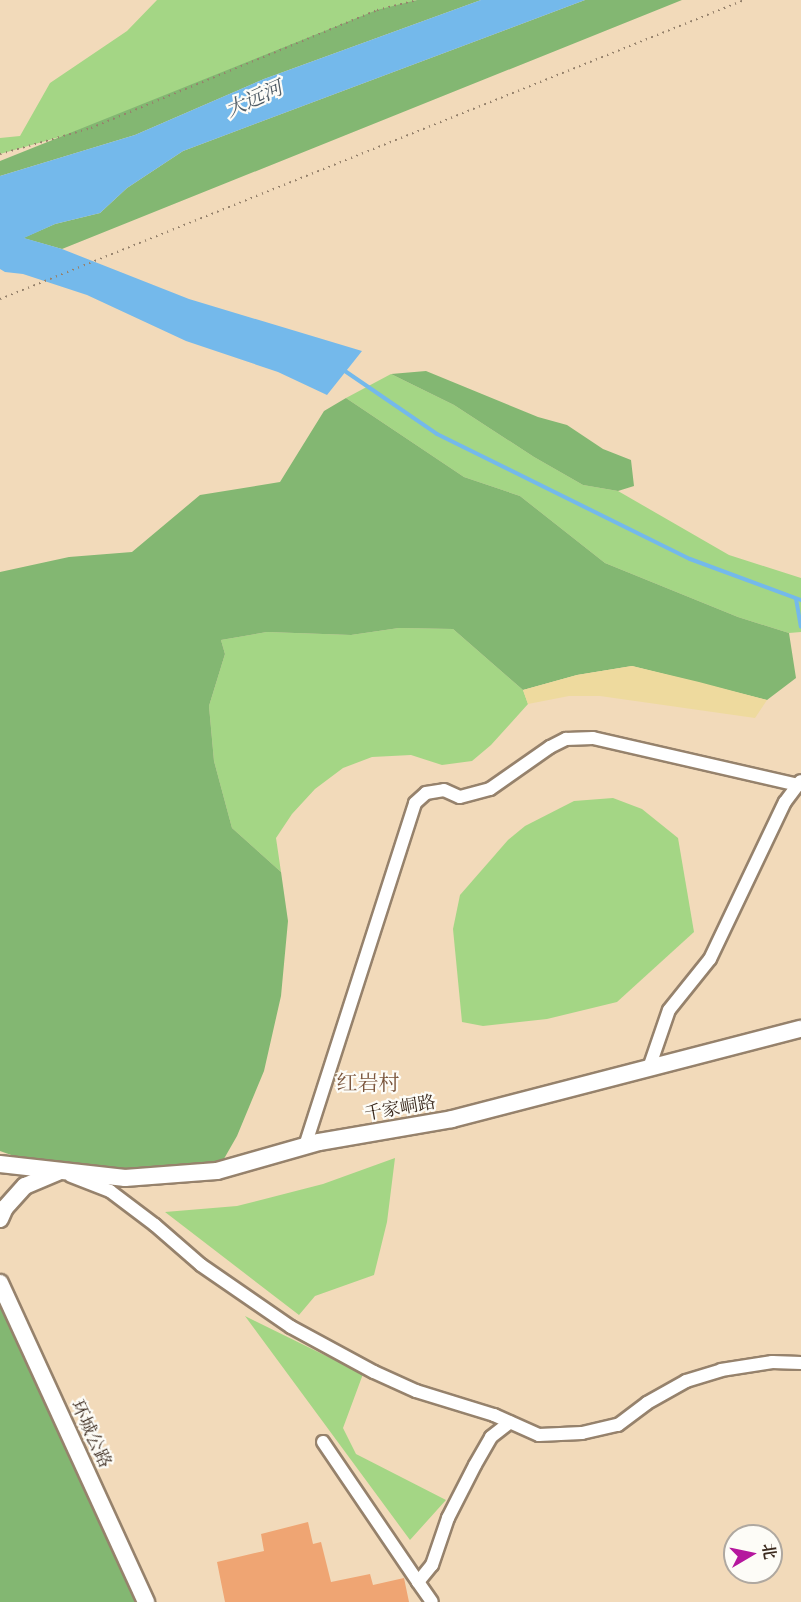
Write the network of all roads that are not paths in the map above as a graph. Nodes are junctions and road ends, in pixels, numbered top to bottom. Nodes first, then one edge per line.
1 (800, 783) edge
2 (801, 1029) edge
3 (649, 1068) junction
4 (305, 1146) junction
5 (0, 1152) edge
6 (0, 1164) edge
7 (59, 1172) junction
8 (0, 1219) edge
9 (0, 1282) edge
10 (801, 1363) edge
11 (510, 1422) junction
12 (323, 1442) dead end
13 (418, 1582) junction
14 (146, 1602) edge
15 (432, 1602) edge

1 - 3 street
1 - 4 street
2 - 3 main road, 千家峒路
3 - 4 main road, 千家峒路
4 - 7 main road, 千家峒路
5 - 7 main road
6 - 7 main road, 千家峒路
7 - 8 main road
7 - 11 street
9 - 14 main road, 环城公路
10 - 11 street
11 - 13 street
12 - 13 street
13 - 15 street

